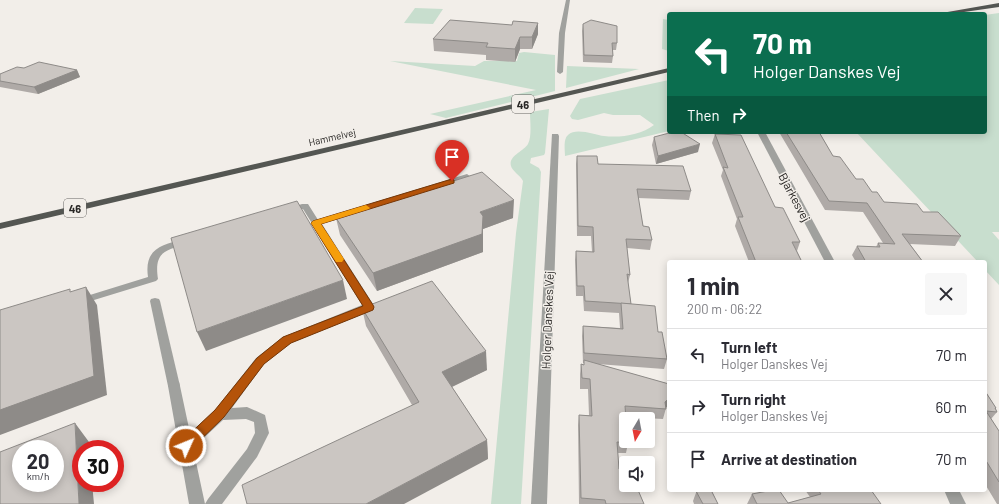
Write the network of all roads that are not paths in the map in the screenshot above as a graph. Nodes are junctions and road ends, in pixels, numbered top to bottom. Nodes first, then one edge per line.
1 (568, 0) edge
2 (999, 5) edge
3 (952, 12) edge
4 (667, 70) edge
5 (560, 72) dead end
6 (762, 134) edge
7 (555, 136) dead end
8 (466, 177) edge
9 (282, 213) edge
10 (316, 223) junction
11 (0, 226) edge
12 (192, 239) edge
13 (829, 260) edge
14 (156, 301) dead end
15 (73, 304) edge
16 (174, 386) joint
17 (220, 414) junction
18 (186, 446) junction
19 (952, 492) edge
20 (197, 504) edge
21 (213, 504) edge
22 (539, 504) edge
23 (958, 504) edge

1 - 5 street
2 - 3 highway
4 - 11 highway, Hammelvej / 46
6 - 13 street, Bjarkesvej
7 - 22 street, Holger Danskes Vej
8 - 10 street
9 - 10 lane
10 - 17 street
12 - 15 lane
14 - 16 lane
16 - 18 street
17 - 18 street
17 - 21 street
18 - 20 street
19 - 23 street

